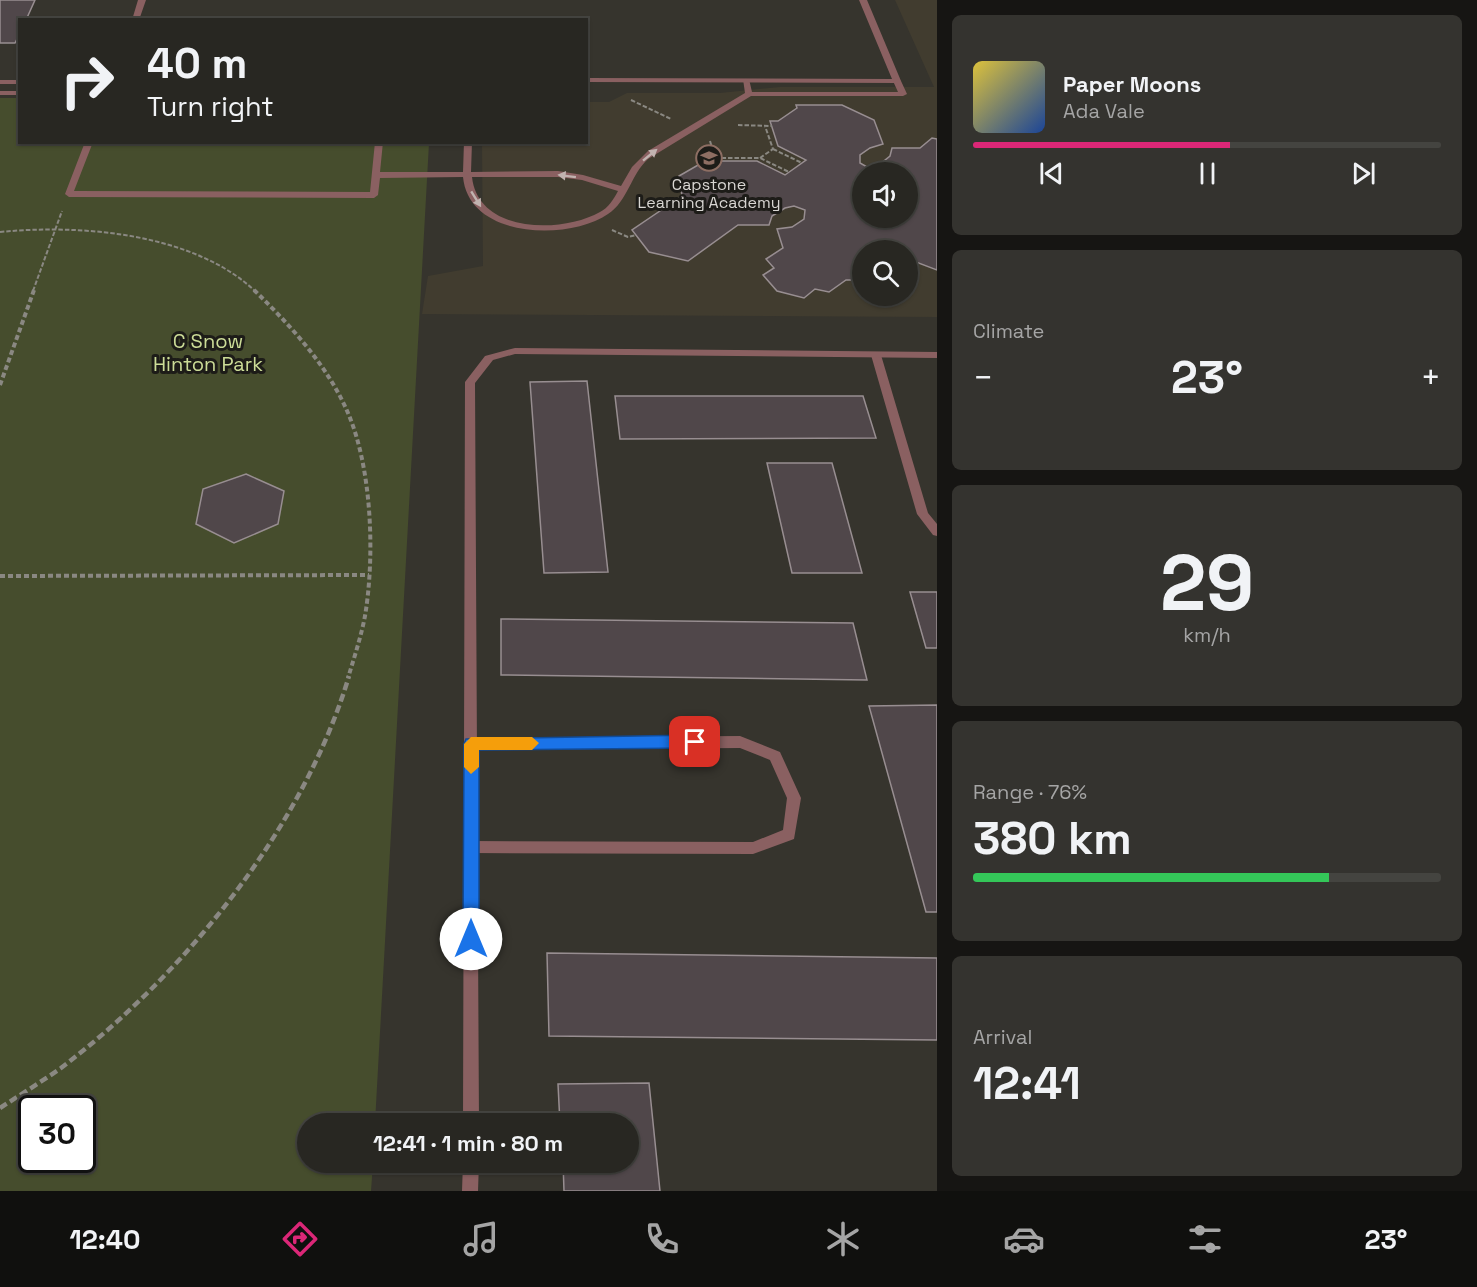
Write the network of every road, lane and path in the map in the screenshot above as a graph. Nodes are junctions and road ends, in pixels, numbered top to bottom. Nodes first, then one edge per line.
1 (142, 0) edge
2 (863, 0) edge
3 (136, 18) edge
4 (588, 80) edge
5 (746, 81) junction
6 (897, 81) junction
7 (0, 82) edge
8 (18, 82) edge
9 (0, 93) edge
10 (18, 93) edge
11 (749, 94) junction
12 (623, 96) dead end
13 (735, 125) dead end
14 (765, 126) junction
15 (772, 126) dead end
16 (692, 129) junction
17 (88, 144) edge
18 (379, 144) edge
19 (468, 144) edge
20 (773, 149) junction
21 (760, 158) junction
22 (802, 163) dead end
23 (789, 172) dead end
24 (375, 175) junction
25 (468, 176) junction
26 (623, 190) junction
27 (69, 194) junction
28 (56, 228) junction
29 (611, 230) dead end
30 (0, 232) edge
31 (636, 235) dead end
32 (876, 355) junction
33 (937, 355) edge
34 (0, 385) edge
35 (937, 532) edge
36 (369, 575) junction
37 (0, 576) edge
38 (471, 744) junction
39 (471, 847) junction
40 (0, 1108) edge
41 (471, 1113) edge
42 (471, 1173) edge
43 (471, 1191) edge

1 - 3 street
2 - 6 street
4 - 5 street
5 - 6 street
5 - 11 street
6 - 11 street
7 - 8 street
9 - 10 street
11 - 16 street
12 - 16 path
13 - 14 path
14 - 15 path
14 - 20 path
16 - 21 path
26 -> 16 street
17 - 27 street
18 - 24 street
19 - 25 street
20 - 21 path
20 - 22 path
21 - 23 path
24 - 25 street
24 - 27 street
26 -> 25 street
25 -> 26 street
27 - 28 path
28 - 30 path
28 - 34 path
28 - 36 path
29 - 31 path
32 - 33 street
32 - 35 street
32 - 38 street
36 - 37 path
36 - 40 path
38 - 39 street
38 - 39 street
39 - 41 street
42 - 43 street

